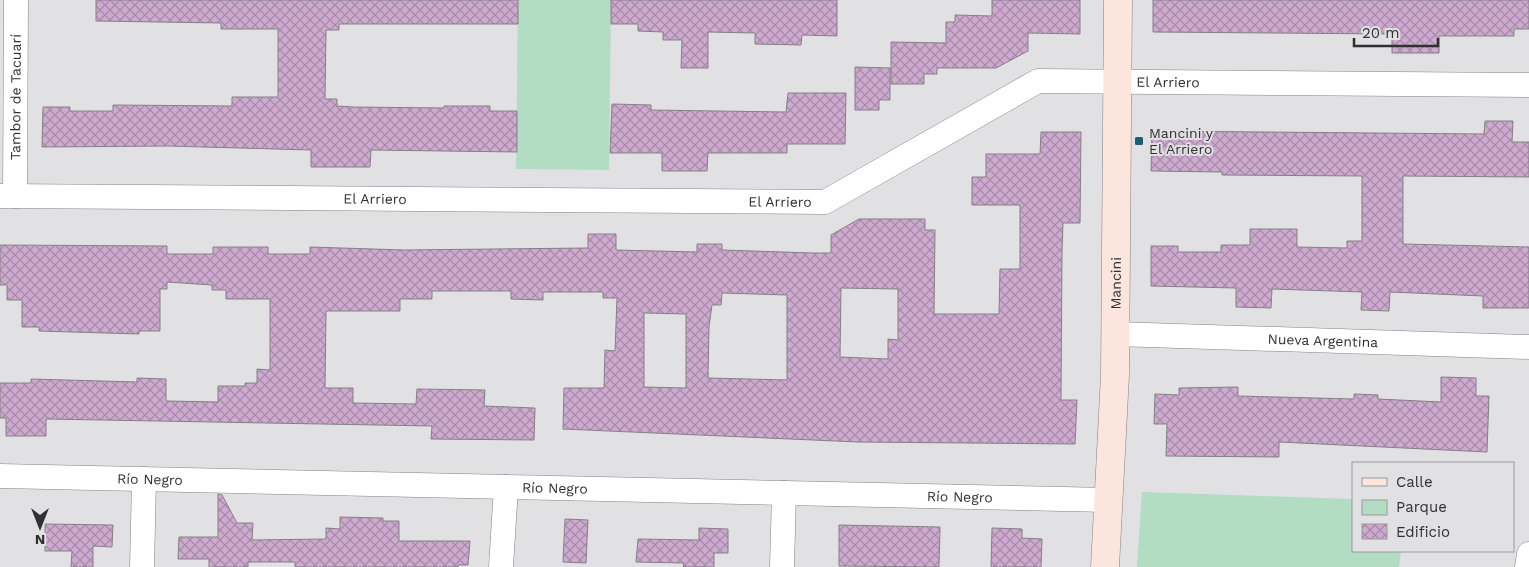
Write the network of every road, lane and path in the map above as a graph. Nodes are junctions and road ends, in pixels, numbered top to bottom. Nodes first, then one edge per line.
1 (16, 0) edge
2 (1118, 0) edge
3 (1117, 82) junction
4 (1529, 85) edge
5 (7, 196) edge
6 (1115, 334) junction
7 (1529, 348) edge
8 (0, 476) edge
9 (144, 479) junction
10 (506, 487) junction
11 (784, 493) junction
12 (1109, 500) junction
13 (1529, 554) edge
14 (142, 567) edge
15 (501, 567) edge
16 (782, 567) edge
17 (1105, 567) edge
18 (1527, 567) edge

1 - 5 street, Tambor de Tacuarí
2 - 3 street, Mancini
3 - 4 street, El Arriero
3 - 5 street, El Arriero
3 - 6 street, Mancini
6 - 7 street, Nueva Argentina
6 - 12 street, Mancini
8 - 9 street, Río Negro
9 - 10 street, Río Negro
9 - 14 street
10 - 11 street, Río Negro
10 - 15 street
11 - 12 street, Río Negro
11 - 16 street
12 - 17 street, Mancini
13 - 18 street

